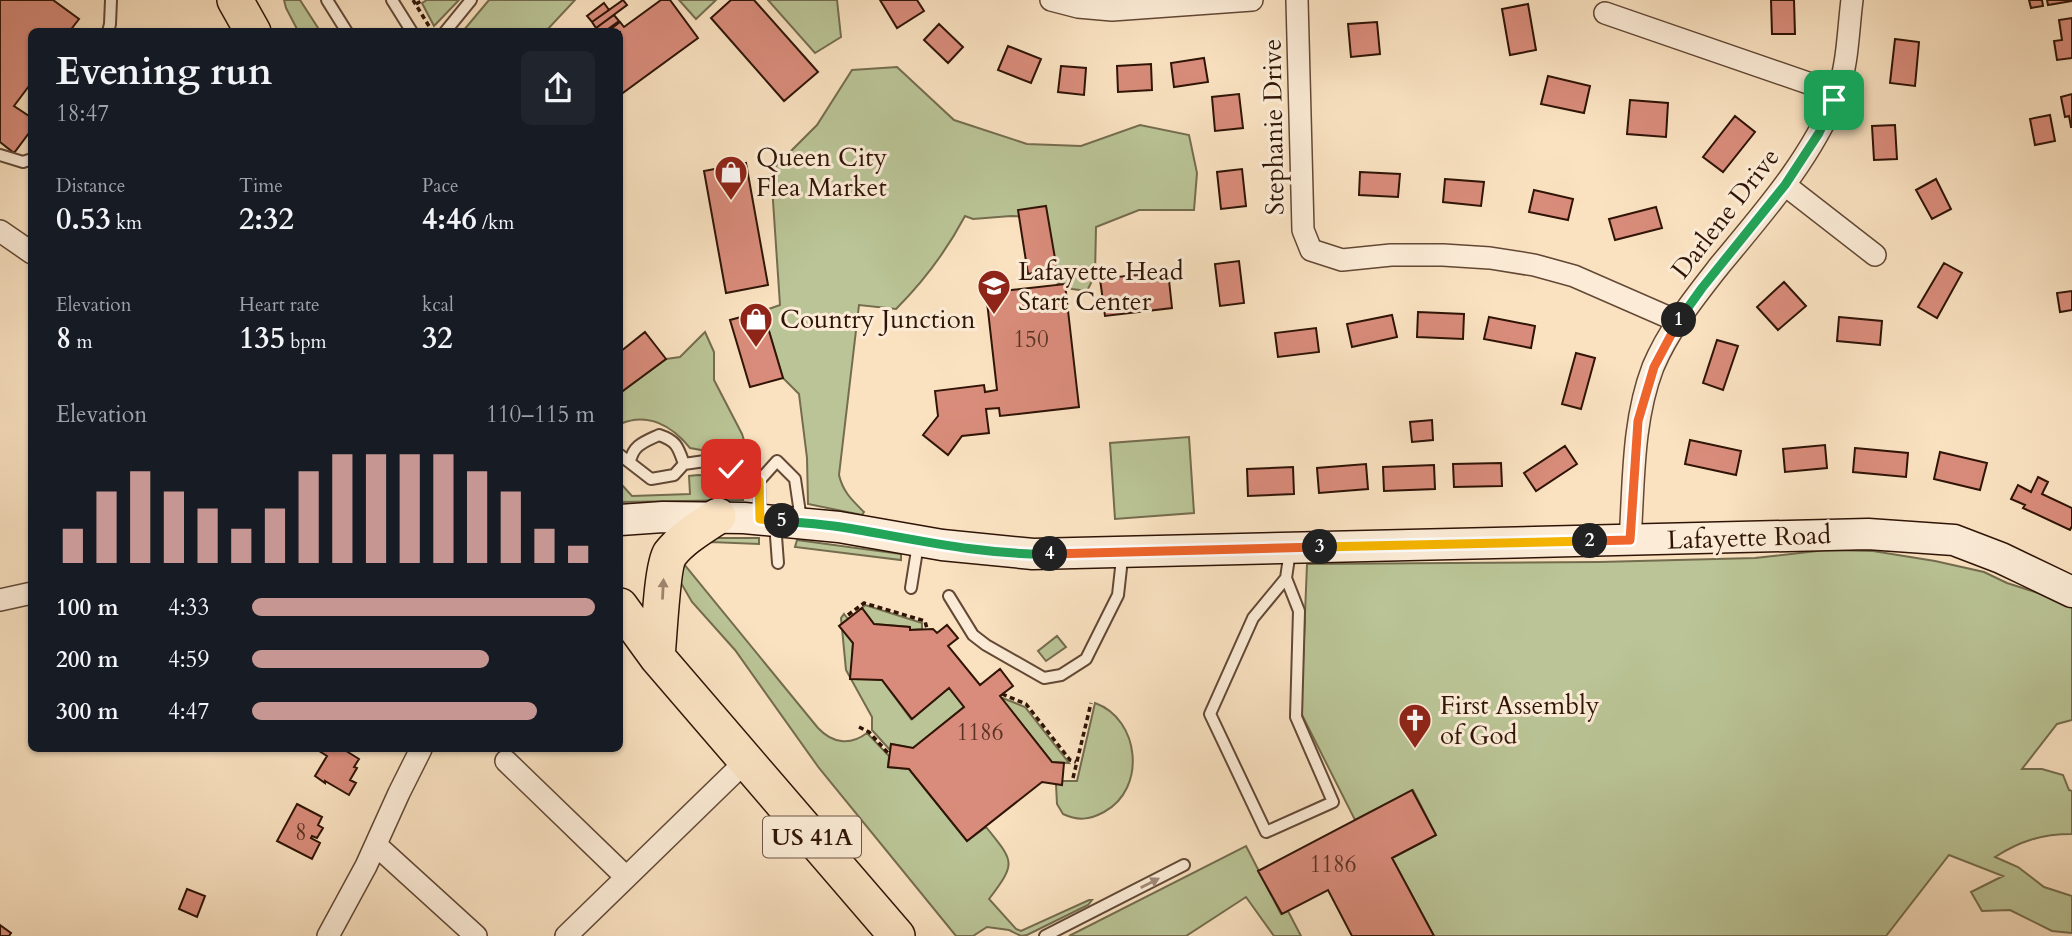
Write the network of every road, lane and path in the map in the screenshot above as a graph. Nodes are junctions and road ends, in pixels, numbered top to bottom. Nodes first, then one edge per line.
1 (111, 0) edge
2 (327, 0) edge
3 (393, 0) edge
4 (423, 0) edge
5 (471, 0) edge
6 (1051, 0) edge
7 (1252, 0) edge
8 (1297, 0) edge
9 (1852, 0) edge
10 (414, 2) edge
11 (1605, 13) dead end
12 (108, 28) edge
13 (344, 28) edge
14 (408, 28) edge
15 (430, 28) edge
16 (448, 28) edge
17 (1838, 93) junction
18 (0, 155) edge
19 (28, 160) edge
20 (1785, 185) junction
21 (0, 231) edge
22 (28, 250) edge
23 (1875, 255) dead end
24 (1678, 321) junction
25 (623, 457) edge
26 (630, 462) junction
27 (684, 464) junction
28 (759, 481) junction
29 (718, 516) junction
30 (623, 520) edge
31 (779, 521) junction
32 (1630, 540) junction
33 (918, 541) junction
34 (1290, 548) junction
35 (1120, 552) junction
36 (778, 563) dead end
37 (1286, 578) junction
38 (911, 588) dead end
39 (2072, 592) edge
40 (28, 594) edge
41 (949, 596) dead end
42 (0, 600) edge
43 (623, 610) edge
44 (848, 615) dead end
45 (928, 629) dead end
46 (657, 657) junction
47 (1002, 694) dead end
48 (1091, 703) dead end
49 (859, 727) dead end
50 (419, 752) edge
51 (890, 754) dead end
52 (506, 761) dead end
53 (746, 761) junction
54 (1076, 762) junction
55 (1073, 778) dead end
56 (376, 845) junction
57 (1184, 865) dead end
58 (625, 876) junction
59 (328, 936) edge
60 (476, 936) edge
61 (566, 936) edge
62 (897, 936) edge
63 (1045, 936) edge

1 - 12 lane
2 - 13 lane
3 - 14 lane
4 - 10 path
5 - 16 lane
6 - 7 street
8 - 24 street, Stephanie Drive
9 - 17 street, Darlene Drive
10 - 15 path
11 - 17 street
17 - 20 street, Darlene Drive
18 - 19 lane
20 - 23 street
20 - 24 street, Darlene Drive
21 - 22 street
24 - 32 street, Darlene Drive
25 - 26 lane
26 - 27 lane
26 - 27 lane
27 - 28 lane
28 - 31 lane
28 - 31 lane
29 - 30 main road, Lafayette Road
29 - 31 main road, Lafayette Road
46 -> 29 highway
31 - 33 main road, Lafayette Road
31 - 36 lane
32 - 34 main road, Lafayette Road
32 - 39 main road, Lafayette Road
33 - 35 main road, Lafayette Road
33 - 38 lane
34 - 35 main road, Lafayette Road
34 - 37 lane
35 - 41 lane
37 - 37 lane
40 - 42 street
43 - 46 highway, US 41A
44 - 45 path
46 - 53 highway, US 41A
47 - 54 path
48 - 54 path
49 - 51 path
50 - 56 street
52 - 58 street
53 - 58 street
53 - 62 highway, US 41A
54 - 55 path
56 - 59 street
56 - 60 street
63 -> 57 lane
58 - 61 street

